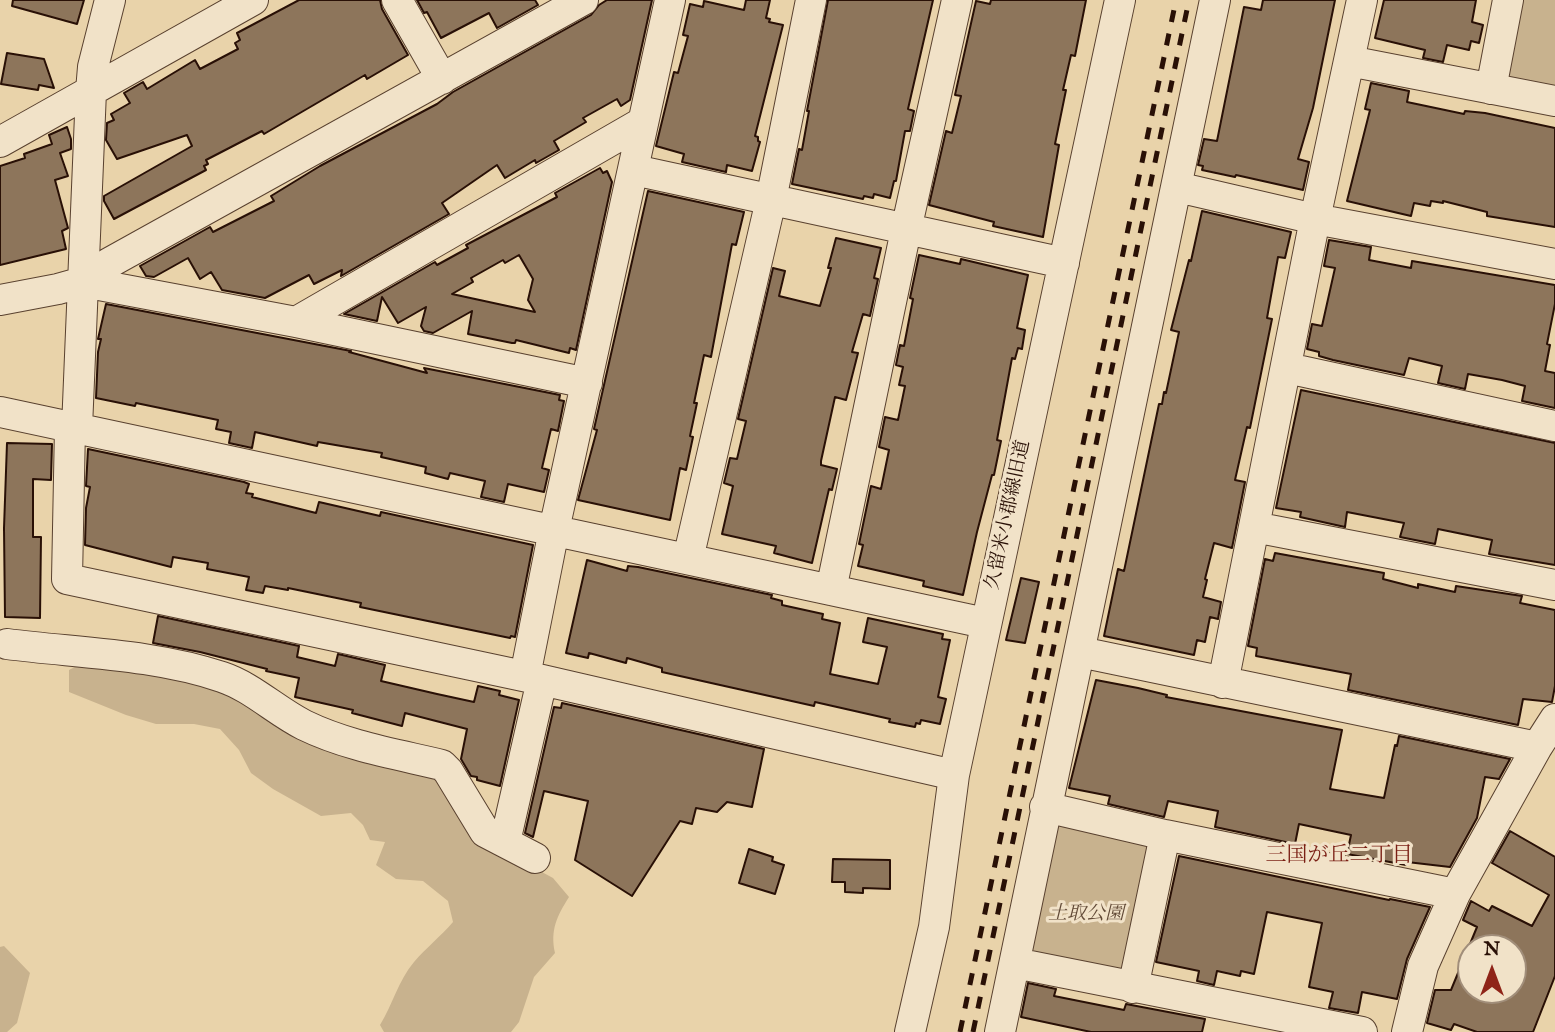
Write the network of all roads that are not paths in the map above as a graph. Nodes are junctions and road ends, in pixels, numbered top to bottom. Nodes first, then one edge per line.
1 (110, 0) edge
2 (253, 0) edge
3 (397, 0) edge
4 (583, 0) edge
5 (670, 0) edge
6 (811, 0) edge
7 (957, 0) edge
8 (1121, 0) edge
9 (1215, 0) edge
10 (1362, 0) edge
11 (1508, 0) edge
12 (1349, 61) junction
13 (442, 79) junction
14 (1491, 89) junction
15 (91, 91) junction
16 (1555, 101) edge
17 (643, 122) junction
18 (0, 142) edge
19 (634, 170) junction
20 (1177, 187) junction
21 (771, 200) junction
22 (1315, 219) junction
23 (906, 230) junction
24 (1063, 263) junction
25 (1555, 264) edge
26 (83, 282) junction
27 (0, 300) edge
28 (296, 322) junction
29 (1287, 368) junction
30 (587, 383) junction
31 (0, 412) edge
32 (1555, 426) edge
33 (73, 427) junction
34 (1254, 527) junction
35 (554, 530) junction
36 (688, 559) junction
37 (1555, 585) edge
38 (831, 590) junction
39 (985, 623) junction
40 (6, 644) dead end
41 (1080, 652) junction
42 (534, 678) junction
43 (1223, 683) junction
44 (1555, 719) edge
45 (1537, 747) junction
46 (954, 775) junction
47 (1045, 807) junction
48 (1165, 835) junction
49 (505, 842) junction
50 (535, 858) dead end
51 (1455, 894) junction
52 (1015, 963) junction
53 (1133, 988) junction
54 (910, 1032) edge
55 (1000, 1032) edge
56 (1362, 1032) edge
57 (1407, 1032) edge

1 - 15 street
2 - 15 street
3 - 13 street
4 - 13 street
5 - 17 street
6 - 21 street
7 - 23 street
8 - 24 street, 久留米小郡線旧道
9 - 20 street
10 - 12 street
11 - 14 street
12 - 14 street
12 - 22 street
13 - 26 street
14 - 16 street
15 - 18 street
15 - 26 street
17 - 19 street
17 - 28 street
19 - 21 street
19 - 30 street
20 - 22 street
20 - 41 street
21 - 23 street
21 - 36 street
22 - 25 street
22 - 29 street
23 - 24 street
23 - 38 street
24 - 39 street, 久留米小郡線旧道
26 - 27 street
26 - 28 street
26 - 33 street
28 - 30 street
29 - 32 street
29 - 34 street
30 - 35 street
31 - 33 street
33 - 35 street
33 - 42 street
34 - 37 street
34 - 43 street
35 - 36 street
35 - 42 street
36 - 38 street
38 - 39 street
39 - 46 street, 久留米小郡線旧道
40 - 49 street
41 - 43 street
41 - 47 street
42 - 46 street
42 - 49 street
43 - 45 street
44 - 45 street
45 - 51 street
46 - 54 street, 久留米小郡線旧道
47 - 48 street
47 - 52 street
48 - 51 street
48 - 53 street
49 - 50 street
51 - 57 street
52 - 53 street
52 - 55 street
53 - 56 street

